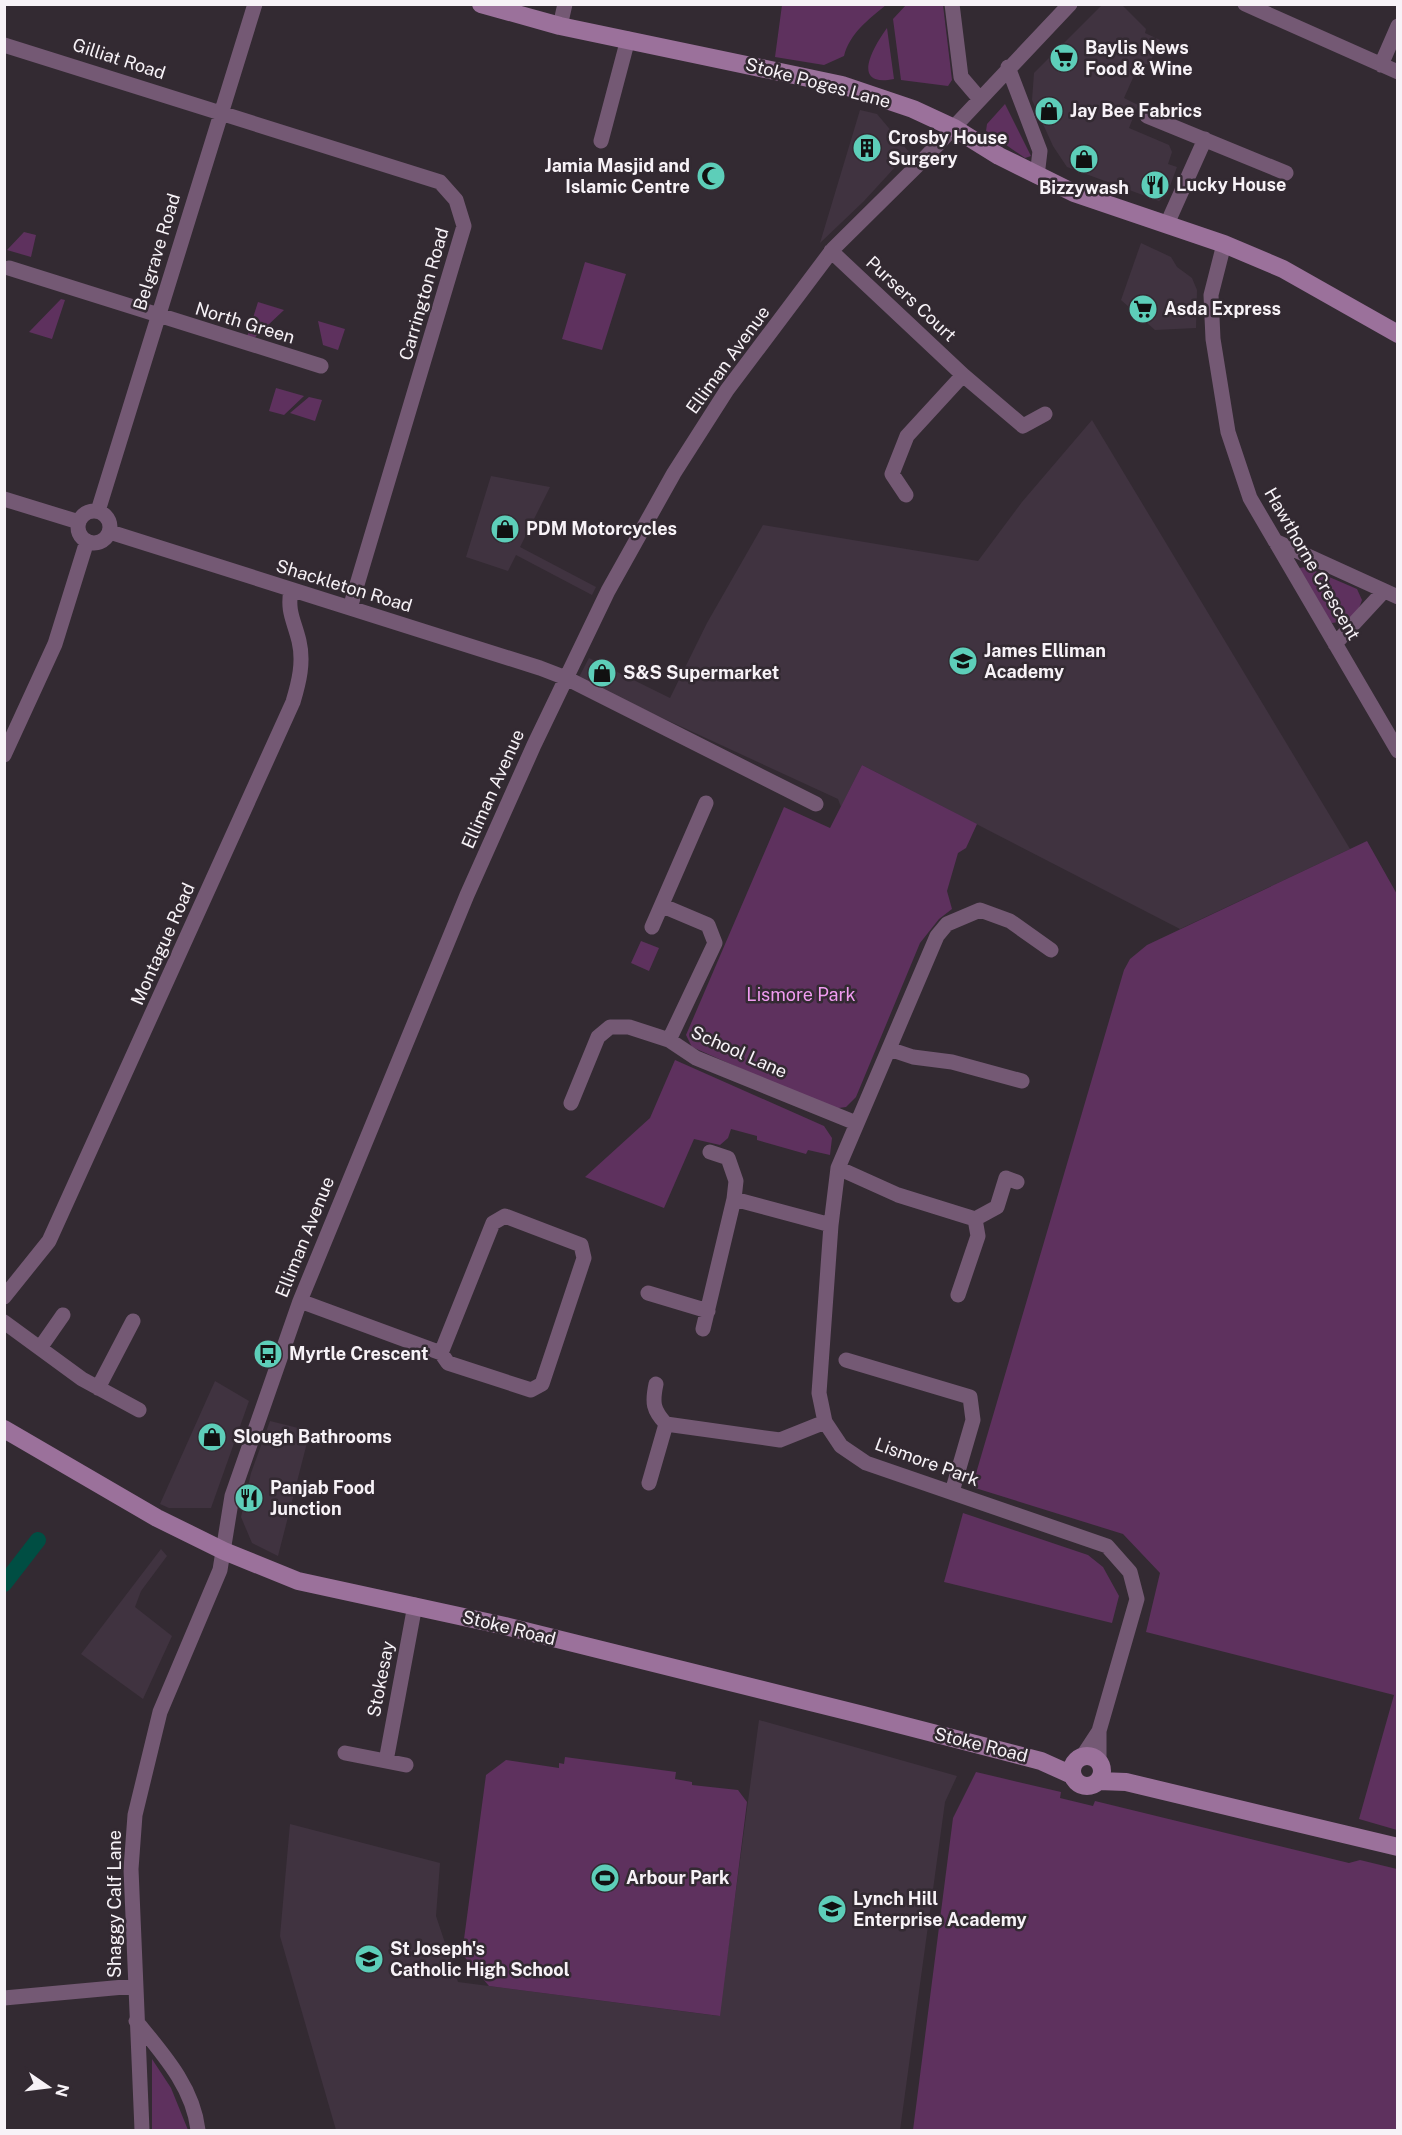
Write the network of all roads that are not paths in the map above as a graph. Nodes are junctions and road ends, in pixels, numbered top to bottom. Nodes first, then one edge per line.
1 (255, 4) edge
2 (481, 4) edge
3 (565, 4) edge
4 (952, 4) edge
5 (1070, 4) edge
6 (1245, 4) edge
7 (560, 26) junction
8 (1398, 26) edge
9 (628, 39) junction
10 (4, 45) edge
11 (1381, 65) junction
12 (1008, 67) junction
13 (1398, 72) edge
14 (979, 98) junction
15 (222, 112) junction
16 (1147, 116) dead end
17 (954, 128) junction
18 (1205, 139) junction
19 (602, 141) dead end
20 (1286, 173) dead end
21 (1037, 176) junction
22 (1167, 224) junction
23 (1224, 244) junction
24 (831, 251) junction
25 (9, 268) dead end
26 (158, 316) junction
27 (1398, 334) edge
28 (321, 366) dead end
29 (963, 375) junction
30 (1045, 414) dead end
31 (906, 495) dead end
32 (4, 499) edge
33 (98, 511) junction
34 (79, 522) junction
35 (110, 532) junction
36 (87, 541) junction
37 (1275, 541) junction
38 (291, 590) junction
39 (1390, 594) edge
40 (350, 608) junction
41 (1335, 644) junction
42 (566, 678) junction
43 (1398, 751) edge
44 (4, 755) edge
45 (706, 803) dead end
46 (816, 804) dead end
47 (663, 906) junction
48 (652, 927) dead end
49 (1051, 950) dead end
50 (669, 1040) junction
51 (889, 1049) junction
52 (1022, 1081) dead end
53 (570, 1103) dead end
54 (856, 1123) junction
55 (710, 1152) dead end
56 (838, 1168) junction
57 (1017, 1182) dead end
58 (734, 1199) junction
59 (975, 1220) junction
60 (831, 1225) junction
61 (648, 1293) dead end
62 (958, 1295) dead end
63 (4, 1297) edge
64 (300, 1301) junction
65 (708, 1311) junction
66 (63, 1315) dead end
67 (4, 1322) edge
68 (133, 1322) dead end
69 (703, 1329) dead end
70 (40, 1348) junction
71 (441, 1353) junction
72 (846, 1360) dead end
73 (656, 1384) dead end
74 (98, 1388) junction
75 (139, 1410) dead end
76 (825, 1422) junction
77 (666, 1424) junction
78 (4, 1429) edge
79 (649, 1483) dead end
80 (952, 1492) junction
81 (224, 1551) junction
82 (415, 1605) junction
83 (345, 1753) dead end
84 (386, 1761) junction
85 (406, 1766) dead end
86 (1088, 1767) junction
87 (1398, 1847) edge
88 (135, 1986) junction
89 (4, 1998) edge
90 (136, 2021) junction
91 (142, 2130) edge
92 (198, 2130) edge

1 - 15 street, Belgrave Road
2 - 7 main road, Stoke Poges Lane
3 - 7 street
4 - 14 street
5 - 12 street, Elliman Avenue
6 - 11 street
7 - 9 main road, Stoke Poges Lane
8 - 11 street
9 - 17 main road, Stoke Poges Lane
9 - 19 street
10 - 15 street, Gilliat Road
11 - 13 street
12 - 14 street, Elliman Avenue
12 - 21 street
14 - 17 street, Elliman Avenue
15 - 26 street, Belgrave Road
15 - 40 street, Carrington Road
16 - 18 street
17 - 21 main road, Stoke Poges Lane
17 - 24 street, Elliman Avenue
18 - 20 street
18 - 22 street
21 - 22 main road, Stoke Poges Lane
22 - 23 main road, Stoke Poges Lane
23 - 27 main road, Stoke Poges Lane
23 - 37 street, Hawthorne Crescent
24 - 29 street, Pursers Court
24 - 42 street, Elliman Avenue
25 - 26 street, North Green
26 - 28 street, North Green
26 - 33 street, Belgrave Road
29 - 30 street, Pursers Court
29 - 31 street
32 - 34 street
33 - 34 street
33 - 35 street
34 - 36 street
35 - 36 street
35 - 38 street, Shackleton Road
36 - 44 street
37 - 39 street
37 - 41 street, Hawthorne Crescent
38 - 40 street, Shackleton Road
38 - 63 street, Montague Road
39 - 41 street
40 - 42 street, Shackleton Road
41 - 43 street, Hawthorne Crescent
42 - 46 street, Shackleton Road
42 - 64 street, Elliman Avenue
45 - 47 street
47 - 48 street
47 - 50 street, School Lane
49 - 51 street, Lismore Park
50 - 53 street
50 - 54 street, School Lane
51 - 52 street
51 - 54 street, Lismore Park
54 - 56 street, Lismore Park
55 - 58 street
56 - 59 street
56 - 60 street, Lismore Park
57 - 59 street
58 - 60 street
58 - 65 street
59 - 62 street
60 - 76 street, Lismore Park
61 - 65 street
64 - 71 street
64 - 81 street, Elliman Avenue
65 - 69 street
66 - 70 street
67 - 70 street
68 - 74 street
70 - 74 street
71 - 71 street
72 - 80 street
73 - 77 street
74 - 75 street
76 - 77 street
76 - 80 street, Lismore Park
77 - 79 street
78 - 81 main road, Stoke Road
80 - 86 street, Lismore Park
81 - 82 main road, Stoke Road
81 - 88 street, Shaggy Calf Lane
82 - 84 street, Stokesay
82 - 86 main road, Stoke Road
83 - 84 street
84 - 85 street
86 - 87 main road, Stoke Road
88 - 89 street
88 - 90 street, Shaggy Calf Lane
90 - 91 street, Shaggy Calf Lane
90 - 92 street

